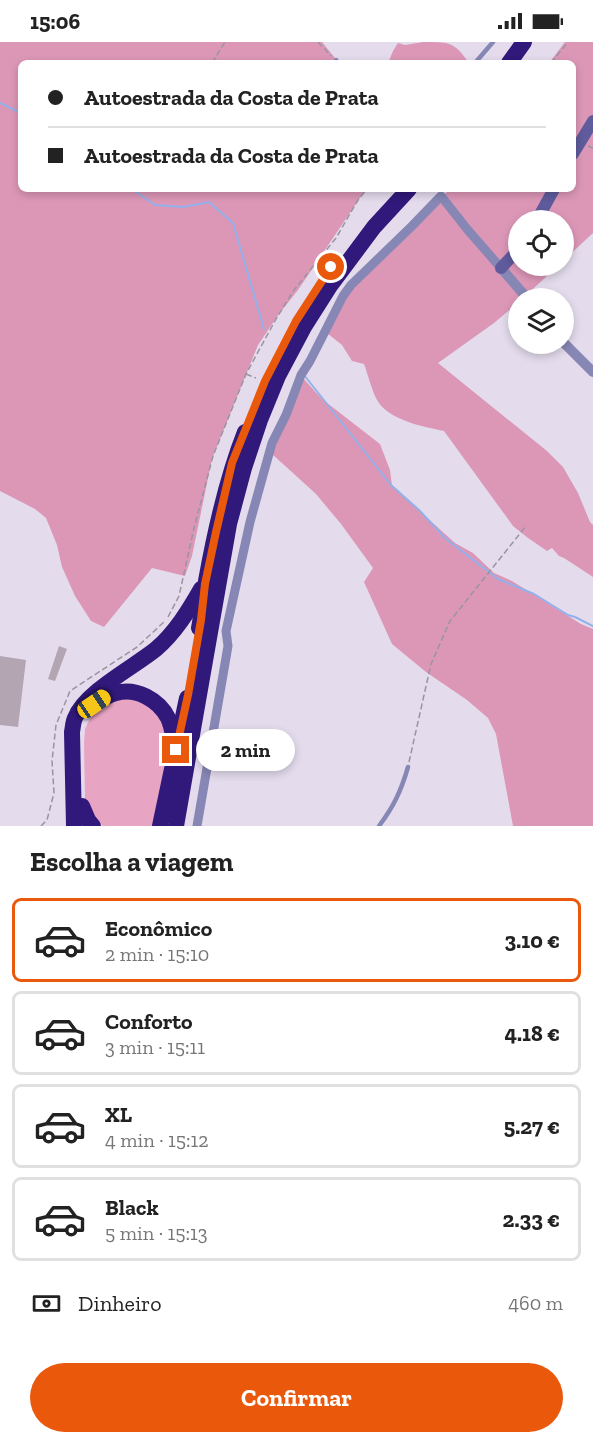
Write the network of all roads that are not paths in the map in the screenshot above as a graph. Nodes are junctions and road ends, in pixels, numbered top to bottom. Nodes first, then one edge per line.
1 (493, 42) edge
2 (524, 42) edge
3 (537, 42) edge
4 (478, 60) edge
5 (511, 60) edge
6 (524, 60) edge
7 (593, 121) edge
8 (593, 130) edge
9 (576, 149) edge
10 (576, 150) edge
11 (392, 192) edge
12 (406, 192) edge
13 (552, 192) edge
14 (542, 210) edge
15 (508, 261) edge
16 (501, 268) junction
17 (518, 288) edge
18 (574, 353) edge
19 (593, 372) edge
20 (205, 584) junction
21 (176, 750) junction
22 (408, 767) road end
23 (78, 806) junction
24 (63, 826) edge
25 (74, 826) edge
26 (82, 826) edge
27 (93, 826) edge
28 (160, 826) edge
29 (176, 826) edge
30 (197, 826) edge
31 (379, 826) edge

1 - 4 lane
2 - 5 highway
3 - 6 highway
7 - 9 main road
8 - 10 main road
11 - 20 highway
12 - 29 highway
13 - 14 main road
15 - 16 main road
16 - 17 street
16 - 30 street
18 - 19 street
20 - 21 highway
20 - 23 highway
21 - 23 highway
21 - 28 highway
22 - 31 lane
23 - 24 highway
23 - 25 highway
23 - 26 highway
23 - 27 highway

